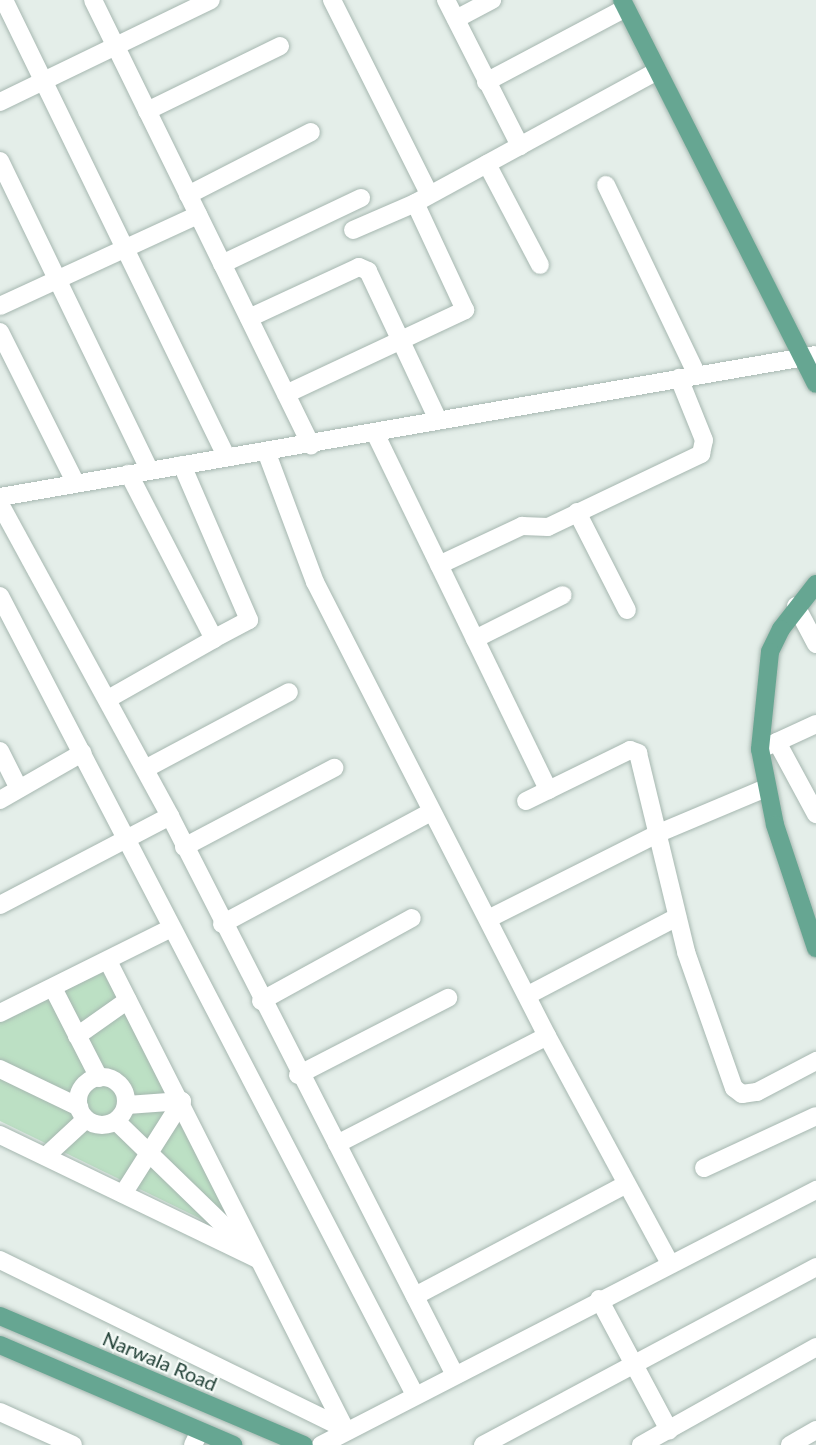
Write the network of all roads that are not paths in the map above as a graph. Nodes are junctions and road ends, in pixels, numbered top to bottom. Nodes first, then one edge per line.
1 (4, 0) edge
2 (93, 0) edge
3 (211, 0) edge
4 (332, 0) edge
5 (446, 0) edge
6 (492, 0) edge
7 (624, 4) edge
8 (456, 19) junction
9 (114, 45) junction
10 (280, 46) dead end
11 (657, 71) junction
12 (45, 80) junction
13 (486, 82) junction
14 (0, 102) edge
15 (147, 111) junction
16 (311, 132) dead end
17 (520, 146) junction
18 (0, 161) edge
19 (487, 164) junction
20 (606, 185) dead end
21 (188, 195) junction
22 (361, 198) dead end
23 (422, 199) junction
24 (198, 215) junction
25 (353, 230) dead end
26 (126, 248) junction
27 (222, 264) junction
28 (540, 265) dead end
29 (57, 279) junction
30 (0, 306) edge
31 (249, 318) junction
32 (0, 332) edge
33 (402, 336) junction
34 (811, 355) edge
35 (688, 376) junction
36 (816, 384) edge
37 (286, 394) junction
38 (438, 420) junction
39 (375, 433) junction
40 (311, 445) junction
41 (266, 451) junction
42 (226, 456) junction
43 (182, 465) junction
44 (149, 469) junction
45 (129, 474) junction
46 (75, 482) junction
47 (0, 497) edge
48 (0, 504) edge
49 (578, 512) junction
50 (439, 564) junction
51 (816, 584) edge
52 (563, 595) dead end
53 (0, 596) edge
54 (796, 606) junction
55 (627, 610) dead end
56 (214, 639) junction
57 (475, 639) junction
58 (816, 644) edge
59 (289, 692) dead end
60 (108, 699) junction
61 (816, 724) edge
62 (777, 742) junction
63 (760, 749) junction
64 (0, 751) edge
65 (82, 753) junction
66 (333, 768) dead end
67 (145, 769) junction
68 (766, 788) junction
69 (19, 789) junction
70 (548, 790) junction
71 (0, 800) edge
72 (526, 801) dead end
73 (431, 812) junction
74 (816, 814) edge
75 (170, 816) junction
76 (659, 833) junction
77 (126, 838) junction
78 (184, 847) junction
79 (0, 905) edge
80 (677, 917) junction
81 (412, 918) dead end
82 (488, 920) junction
83 (222, 924) junction
84 (171, 928) junction
85 (816, 948) edge
86 (108, 961) junction
87 (53, 988) junction
88 (528, 995) junction
89 (448, 998) dead end
90 (128, 1000) junction
91 (261, 1001) junction
92 (0, 1013) edge
93 (77, 1036) junction
94 (547, 1036) junction
95 (816, 1061) edge
96 (0, 1069) edge
97 (298, 1075) junction
98 (99, 1078) junction
99 (182, 1101) junction
100 (127, 1105) junction
101 (83, 1113) junction
102 (816, 1116) edge
103 (117, 1122) junction
104 (0, 1136) edge
105 (337, 1144) junction
106 (151, 1152) junction
107 (46, 1156) junction
108 (704, 1168) dead end
109 (625, 1185) junction
110 (816, 1190) edge
111 (123, 1194) junction
112 (258, 1259) junction
113 (0, 1260) edge
114 (669, 1262) junction
115 (816, 1267) edge
116 (415, 1296) junction
117 (599, 1299) junction
118 (0, 1316) edge
119 (0, 1345) edge
120 (816, 1347) edge
121 (635, 1362) junction
122 (455, 1375) junction
123 (415, 1395) junction
124 (0, 1412) edge
125 (345, 1430) junction
126 (669, 1430) junction
127 (816, 1430) edge
128 (196, 1439) edge
129 (73, 1445) edge
130 (233, 1445) edge
131 (304, 1445) edge
132 (321, 1445) edge
133 (483, 1445) edge
134 (640, 1445) edge
135 (790, 1445) edge

1 - 12 street
2 - 9 street
3 - 9 street
4 - 23 street
5 - 8 street
6 - 8 street
7 - 11 main road
7 - 13 street
8 - 13 street
9 - 12 street
9 - 15 street
10 - 15 street
11 - 17 street
11 - 34 main road
12 - 14 street
12 - 26 street
13 - 17 street
15 - 21 street
16 - 21 street
17 - 19 street
18 - 29 street
19 - 23 street
19 - 28 street
20 - 35 street
21 - 24 street
22 - 27 street
23 - 25 street
23 - 33 street
24 - 26 street
24 - 27 street
26 - 29 street
26 - 42 street
27 - 31 street
29 - 30 street
29 - 44 street
31 - 33 street
31 - 37 street
32 - 46 street
33 - 37 street
33 - 38 street
34 - 35 street
34 - 36 main road
35 - 38 street
35 - 49 street
37 - 40 street
38 - 39 street
39 - 40 street
39 - 50 street
40 - 41 street
41 - 42 street
41 - 73 street
42 - 43 street
43 - 44 street
43 - 56 street
44 - 45 street
45 - 46 street
45 - 56 street
46 - 47 street
48 - 60 street
49 - 50 street
49 - 55 street
50 - 57 street
51 - 54 main road
52 - 57 street
53 - 65 street
54 - 58 street
54 - 63 main road
56 - 60 street
57 - 70 street
59 - 67 street
60 - 67 street
61 - 62 street
62 - 63 street
62 - 74 street
63 - 68 main road
64 - 69 street
65 - 69 street
65 - 77 street
66 - 78 street
67 - 75 street
68 - 76 street
68 - 85 main road
69 - 71 street
70 - 72 street
70 - 76 street
73 - 82 street
73 - 83 street
75 - 77 street
75 - 78 street
76 - 80 street
76 - 82 street
77 - 79 street
77 - 84 street
78 - 83 street
80 - 88 street
80 - 95 street
81 - 91 street
82 - 88 street
83 - 91 street
84 - 86 street
84 - 123 street
86 - 87 street
86 - 90 street
87 - 92 street
87 - 93 street
88 - 94 street
89 - 97 street
90 - 93 street
90 - 99 street
91 - 97 street
93 - 98 street
94 - 105 street
94 - 109 street
96 - 101 street
97 - 105 street
98 - 100 street
98 - 101 street
99 - 100 street
99 - 106 street
99 - 112 street
100 - 103 street
101 - 103 street
101 - 107 street
102 - 108 street
103 - 106 street
104 - 107 street
105 - 116 street
106 - 111 street
106 - 112 street
107 - 111 street
109 - 114 street
109 - 116 street
110 - 114 street
111 - 112 street
112 - 125 street
113 - 125 street
114 - 117 street
115 - 121 street
116 - 122 street
117 - 121 street
117 - 122 street
118 - 131 main road, Narwala Road
119 - 128 main road
120 - 126 street
121 - 126 street
121 - 133 street
122 - 123 street
123 - 125 street
124 - 129 street
125 - 132 street
126 - 134 street
127 - 135 street
128 - 130 main road

